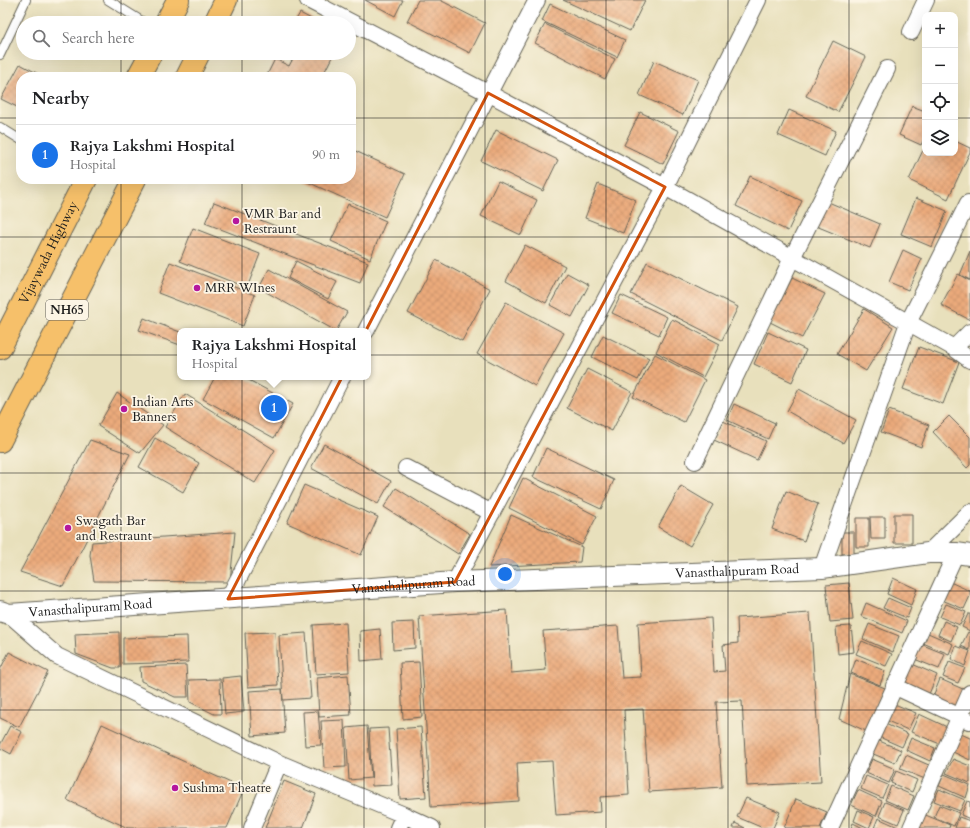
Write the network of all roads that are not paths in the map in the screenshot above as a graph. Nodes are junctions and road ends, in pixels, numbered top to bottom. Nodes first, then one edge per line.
1 (26, 0) edge
2 (108, 0) edge
3 (178, 0) edge
4 (226, 0) edge
5 (308, 0) edge
6 (537, 0) edge
7 (758, 0) edge
8 (926, 0) edge
9 (18, 16) edge
10 (134, 16) edge
11 (170, 16) edge
12 (218, 16) edge
13 (339, 16) edge
14 (16, 21) edge
15 (356, 25) edge
16 (911, 32) dead end
17 (0, 55) edge
18 (147, 60) edge
19 (196, 60) edge
20 (887, 69) dead end
21 (141, 72) edge
22 (190, 72) edge
23 (488, 93) junction
24 (0, 127) edge
25 (16, 137) edge
26 (83, 184) edge
27 (131, 184) edge
28 (665, 187) junction
29 (968, 203) dead end
30 (792, 258) junction
31 (908, 323) junction
32 (368, 328) edge
33 (970, 332) edge
34 (0, 348) edge
35 (954, 348) junction
36 (970, 360) edge
37 (340, 380) edge
38 (0, 441) edge
39 (694, 461) dead end
40 (406, 468) dead end
41 (970, 512) edge
42 (492, 513) junction
43 (928, 553) junction
44 (963, 554) edge
45 (822, 568) junction
46 (455, 582) junction
47 (228, 599) junction
48 (5, 612) edge
49 (894, 686) junction
50 (970, 693) edge
51 (965, 719) edge
52 (279, 763) junction
53 (401, 821) edge
54 (252, 828) edge
55 (432, 828) edge
56 (830, 828) edge
57 (911, 828) edge

1 - 9 lane
2 - 10 lane
3 - 11 highway
4 - 12 highway
5 - 13 street
6 - 23 street
7 - 28 street
8 - 16 street
14 - 17 lane
15 - 23 street
18 - 21 highway
19 - 22 highway
20 - 30 street
23 - 28 street
23 - 32 street
24 - 25 lane
26 - 34 highway, Vijaywada Highway / NH65
27 - 38 highway, NH65
28 - 30 street
28 - 42 street
29 - 31 street
30 - 31 street
30 - 39 street
31 - 35 street
31 - 45 street
33 - 35 street
35 - 36 street
37 - 47 street
40 - 42 street
41 - 43 street
42 - 46 street
43 - 44 street, Vanasthalipuram Road
43 - 45 street, Vanasthalipuram Road
44 - 49 street
45 - 46 street, Vanasthalipuram Road
46 - 47 street, Vanasthalipuram Road
47 - 48 street, Vanasthalipuram Road
48 - 52 street
49 - 51 street
49 - 56 street
50 - 51 street
51 - 57 street
52 - 53 street
52 - 54 street
53 - 55 street

